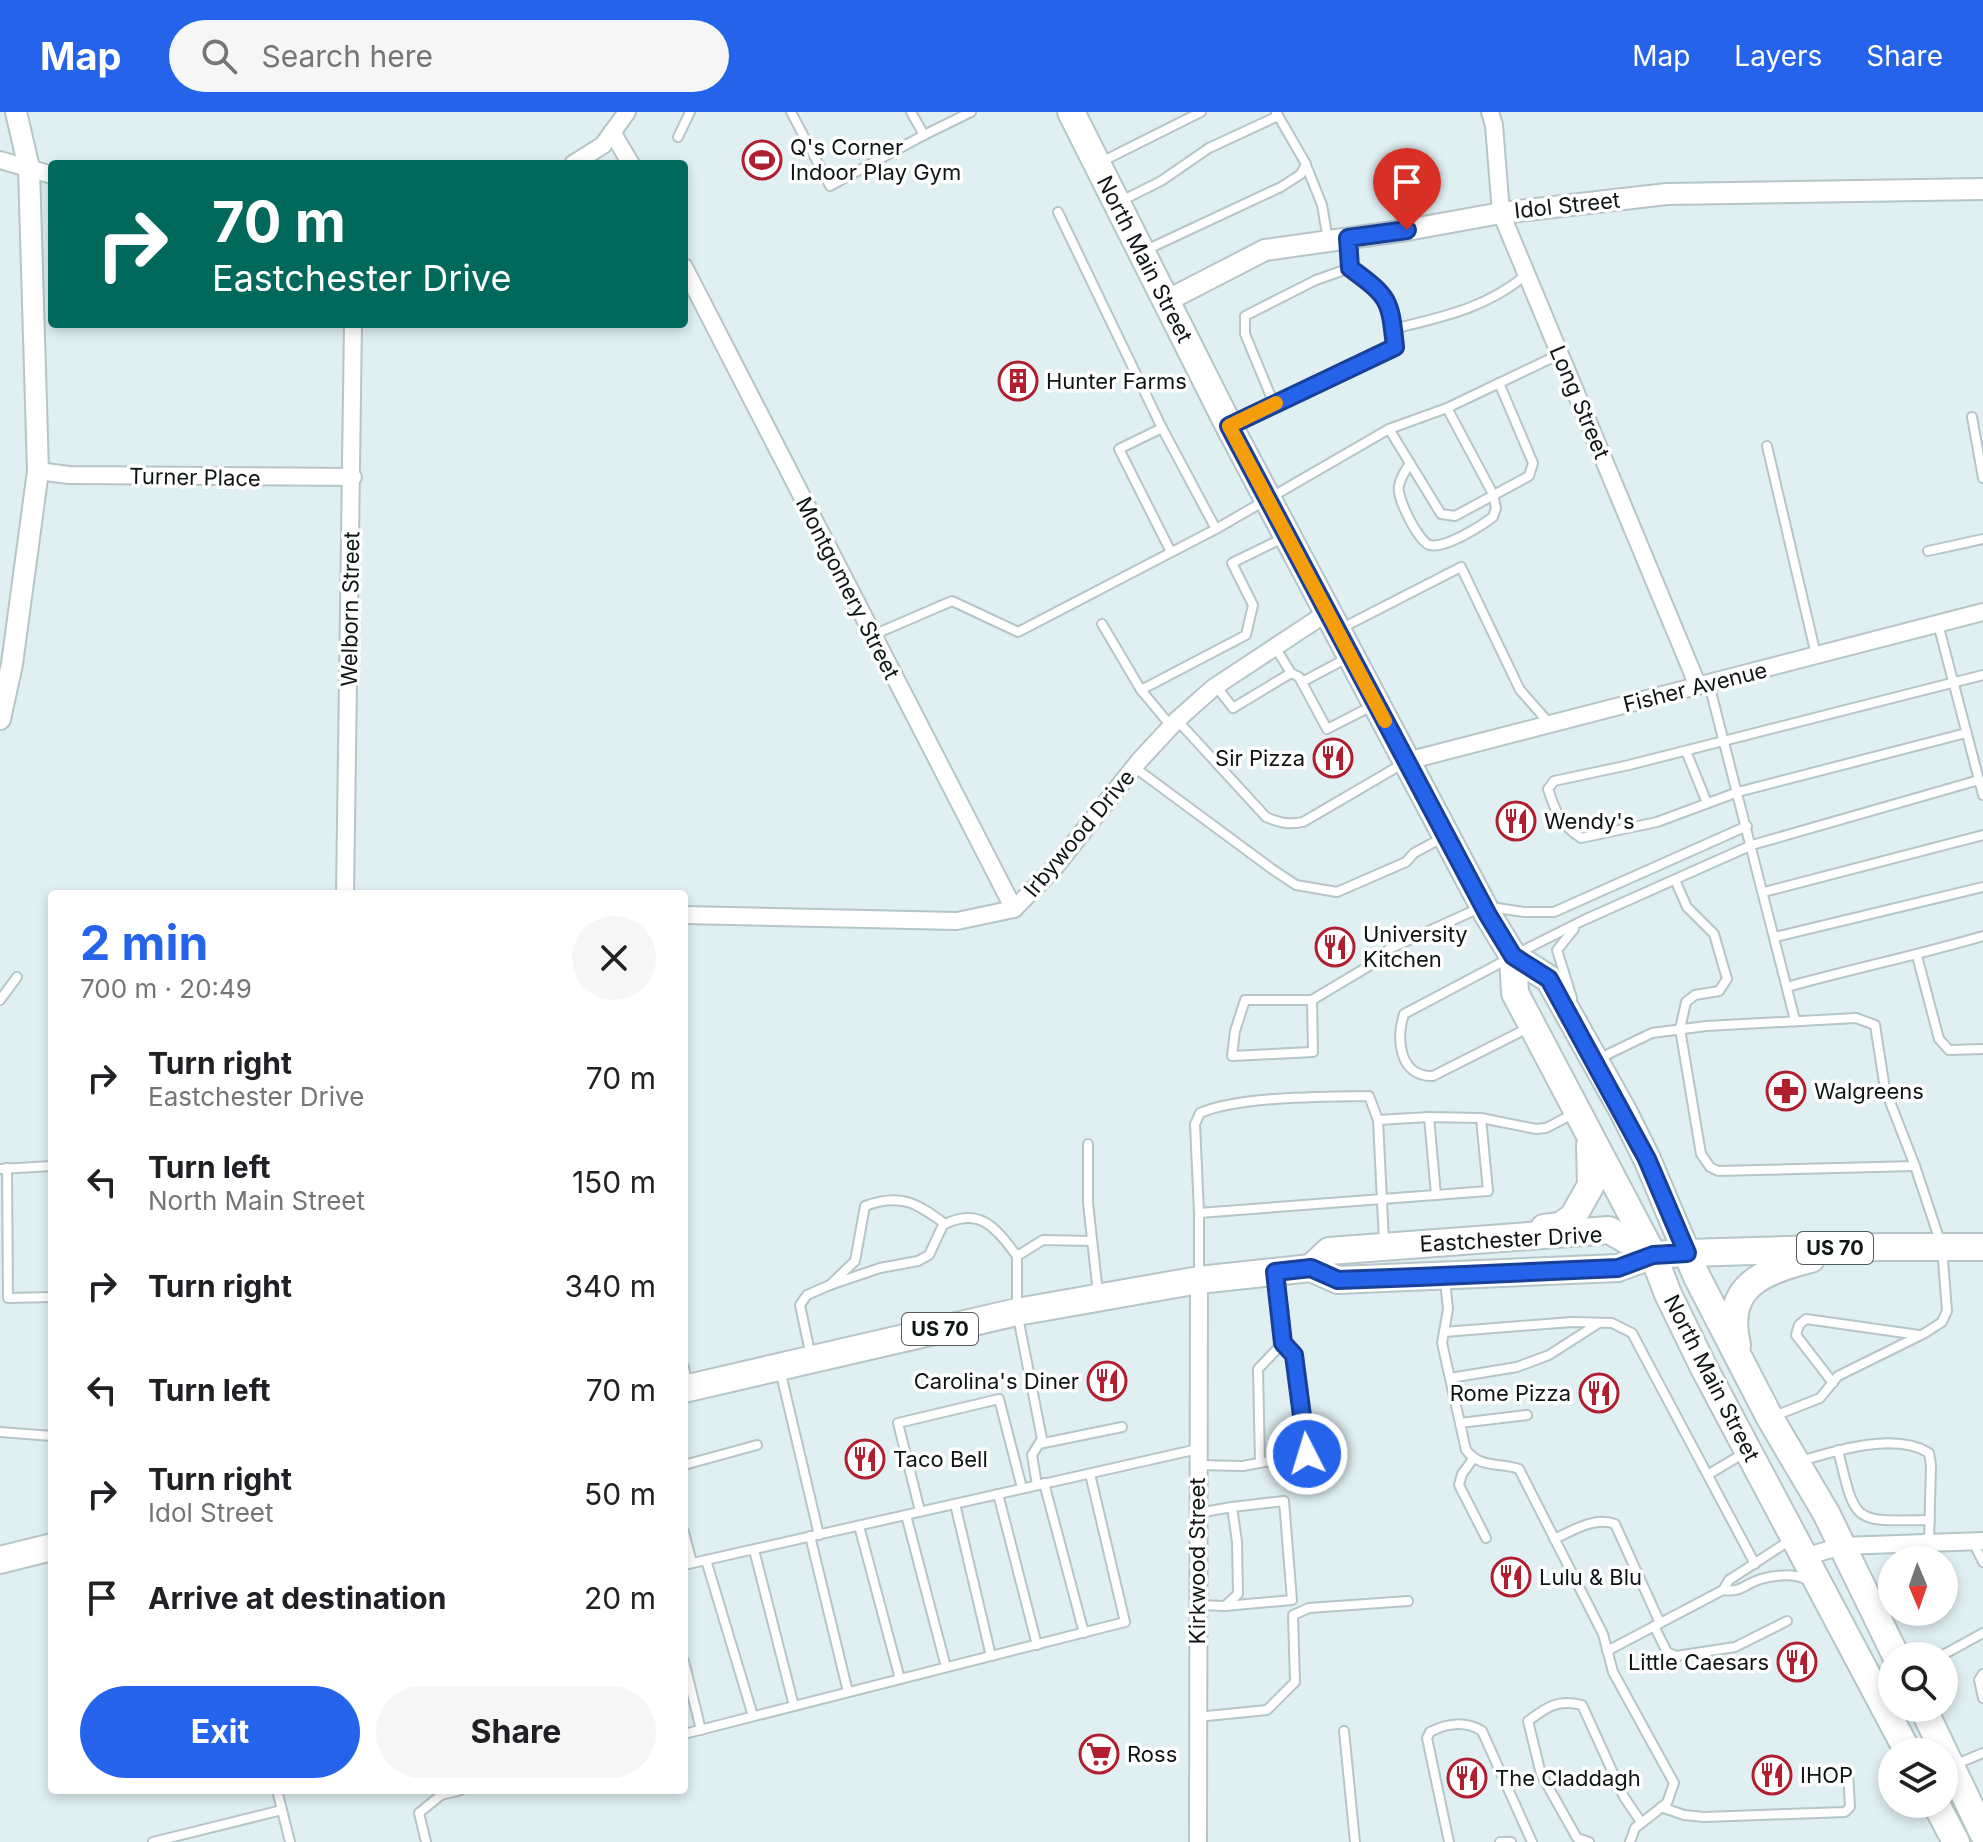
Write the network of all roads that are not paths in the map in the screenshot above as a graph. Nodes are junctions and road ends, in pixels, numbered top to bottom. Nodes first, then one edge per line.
1 (16, 112) edge
2 (627, 112) edge
3 (690, 112) edge
4 (791, 112) edge
5 (911, 112) edge
6 (946, 112) edge
7 (971, 112) edge
8 (1071, 112) edge
9 (1201, 112) edge
10 (1490, 112) edge
11 (1277, 114) edge
12 (951, 122) junction
13 (612, 132) junction
14 (924, 135) junction
15 (678, 137) dead end
16 (0, 160) edge
17 (579, 160) edge
18 (629, 160) edge
19 (1097, 164) junction
20 (1306, 164) junction
21 (29, 168) junction
22 (48, 174) edge
23 (1983, 189) edge
24 (1117, 203) junction
25 (1058, 212) dead end
26 (1501, 213) junction
27 (1338, 239) junction
28 (1141, 252) junction
29 (1350, 268) junction
30 (1527, 274) junction
31 (688, 275) edge
32 (1166, 301) junction
33 (353, 328) edge
34 (1393, 329) junction
35 (1560, 354) junction
36 (1499, 383) junction
37 (1274, 404) junction
38 (1447, 408) junction
39 (1972, 417) dead end
40 (1229, 426) junction
41 (1162, 428) junction
42 (1389, 429) junction
43 (1767, 446) dead end
44 (1410, 463) junction
45 (38, 471) junction
46 (353, 477) junction
47 (1983, 478) edge
48 (1493, 494) junction
49 (1267, 499) junction
50 (1216, 529) junction
51 (1287, 536) junction
52 (1983, 539) edge
53 (1928, 551) dead end
54 (1171, 552) junction
55 (1983, 612) edge
56 (1332, 621) junction
57 (1102, 624) dead end
58 (1938, 624) junction
59 (872, 635) junction
60 (1275, 647) junction
61 (1817, 655) junction
62 (1351, 656) junction
63 (1291, 673) junction
64 (1983, 675) edge
65 (1302, 682) junction
66 (1953, 682) junction
67 (1704, 685) junction
68 (1216, 686) junction
69 (1141, 690) junction
70 (1376, 704) junction
71 (0, 719) edge
72 (1174, 723) junction
73 (1551, 724) junction
74 (1966, 733) junction
75 (1725, 741) junction
76 (1686, 751) junction
77 (1407, 761) junction
78 (1134, 767) junction
79 (1979, 780) junction
80 (1738, 792) junction
81 (1983, 795) edge
82 (1707, 803) junction
83 (1747, 826) junction
84 (1983, 835) edge
85 (1446, 836) junction
86 (1752, 845) junction
87 (1675, 880) junction
88 (1983, 887) edge
89 (345, 890) edge
90 (1764, 892) junction
91 (1484, 906) junction
92 (1014, 909) junction
93 (688, 915) edge
94 (1584, 920) junction
95 (1983, 936) edge
96 (1775, 937) junction
97 (1513, 956) junction
98 (1917, 956) junction
99 (17, 977) dead end
100 (1787, 987) junction
101 (0, 1000) edge
102 (1312, 1000) junction
103 (1795, 1020) junction
104 (1532, 1026) junction
105 (1680, 1029) junction
106 (1983, 1049) edge
107 (1588, 1050) junction
108 (1577, 1112) junction
109 (1429, 1117) junction
110 (1481, 1118) junction
111 (1378, 1120) junction
112 (1590, 1137) junction
113 (1088, 1144) dead end
114 (48, 1166) edge
115 (1915, 1166) junction
116 (4, 1168) edge
117 (1436, 1195) junction
118 (1381, 1199) junction
119 (1199, 1213) junction
120 (945, 1224) junction
121 (1492, 1238) junction
122 (1092, 1241) junction
123 (1384, 1247) junction
124 (1882, 1247) junction
125 (1942, 1247) junction
126 (1983, 1247) edge
127 (1687, 1253) junction
128 (1653, 1255) junction
129 (1017, 1256) junction
130 (1311, 1268) junction
131 (1275, 1272) junction
132 (1445, 1276) junction
133 (1199, 1280) junction
134 (830, 1285) junction
135 (48, 1297) edge
136 (1099, 1297) junction
137 (1017, 1312) junction
138 (1600, 1323) junction
139 (1444, 1332) junction
140 (1920, 1335) junction
141 (1283, 1343) junction
142 (1739, 1356) junction
143 (811, 1358) junction
144 (779, 1365) junction
145 (1450, 1378) junction
146 (688, 1380) edge
147 (1833, 1383) junction
148 (1527, 1415) dead end
149 (1770, 1418) junction
150 (1460, 1423) junction
151 (1122, 1427) dead end
152 (0, 1432) edge
153 (48, 1436) edge
154 (1039, 1444) junction
155 (757, 1445) dead end
156 (1748, 1450) junction
157 (1838, 1450) junction
158 (1198, 1457) junction
159 (1473, 1459) junction
160 (1796, 1462) junction
161 (1260, 1463) junction
162 (688, 1464) edge
163 (1090, 1474) junction
164 (1709, 1474) junction
165 (1041, 1484) junction
166 (1022, 1488) junction
167 (998, 1494) junction
168 (955, 1504) junction
169 (1232, 1507) junction
170 (920, 1511) junction
171 (1198, 1513) junction
172 (906, 1515) junction
173 (1930, 1520) junction
174 (859, 1526) junction
175 (815, 1536) junction
176 (1486, 1538) dead end
177 (1554, 1539) junction
178 (1978, 1542) edge
179 (1929, 1543) junction
180 (1842, 1546) junction
181 (1923, 1546) edge
182 (1799, 1547) junction
183 (48, 1548) edge
184 (1878, 1549) edge
185 (754, 1550) junction
186 (0, 1560) edge
187 (706, 1560) junction
188 (1983, 1562) edge
189 (688, 1564) edge
190 (1755, 1564) junction
191 (1819, 1587) junction
192 (1723, 1590) junction
193 (1878, 1598) edge
194 (1292, 1600) junction
195 (1408, 1601) dead end
196 (1197, 1605) junction
197 (1225, 1606) junction
198 (1293, 1615) junction
199 (1787, 1621) dead end
200 (1657, 1625) junction
201 (1084, 1633) junction
202 (1983, 1633) edge
203 (1037, 1645) junction
204 (1958, 1647) edge
205 (1607, 1651) junction
206 (991, 1656) junction
207 (946, 1667) junction
208 (1983, 1674) edge
209 (688, 1677) edge
210 (900, 1679) junction
211 (848, 1692) junction
212 (1983, 1698) edge
213 (794, 1706) junction
214 (753, 1716) junction
215 (1196, 1717) junction
216 (701, 1730) junction
217 (1344, 1731) dead end
218 (688, 1733) edge
219 (1900, 1738) edge
220 (1983, 1753) edge
221 (1958, 1763) edge
222 (1848, 1772) dead end
223 (1958, 1778) edge
224 (278, 1794) edge
225 (439, 1794) edge
226 (1661, 1807) junction
227 (282, 1810) junction
228 (1943, 1818) edge
229 (1641, 1822) junction
230 (1983, 1833) edge
231 (1196, 1840) edge
232 (153, 1842) edge
233 (290, 1842) edge
234 (426, 1842) edge
235 (1357, 1842) edge
236 (1449, 1842) edge
237 (1500, 1842) edge
238 (1511, 1842) edge
239 (1532, 1842) edge
240 (1589, 1842) edge
241 (1630, 1842) edge
242 (1956, 1842) edge

1 - 21 street
2 - 13 street
3 - 15 lane
4 - 14 lane
5 - 14 lane
6 - 12 lane
7 - 12 lane
8 - 19 main road, North Main Street
9 - 19 lane
10 - 26 street, Long Street
11 - 20 lane
11 - 24 lane
12 - 14 lane
13 - 17 street
13 - 18 street
16 - 21 street
19 - 24 main road, North Main Street
20 - 27 lane
20 - 28 lane
21 - 22 street
21 - 45 street
23 - 26 street, Idol Street
24 - 28 main road, North Main Street
25 - 41 lane
26 - 27 street, Idol Street
26 - 30 street, Long Street
27 - 29 lane
27 - 32 street, Idol Street
28 - 32 main road, North Main Street
29 - 34 lane
29 - 37 lane
30 - 34 lane
30 - 35 street, Long Street
31 - 59 street, Montgomery Street
32 - 40 main road, North Main Street
33 - 46 street, Welborn Street
34 - 37 lane
35 - 36 lane
35 - 67 street, Long Street
36 - 38 lane
36 - 48 lane
37 - 40 lane
38 - 42 lane
38 - 48 lane
39 - 47 lane
40 - 49 main road, North Main Street
41 - 50 lane
41 - 54 lane
42 - 44 lane
42 - 49 lane
43 - 61 lane
44 - 48 lane
44 - 48 lane
45 - 46 street, Turner Place
45 - 71 street
46 - 89 street, Welborn Street
49 - 50 lane
49 - 51 main road, North Main Street
50 - 54 lane
51 - 56 main road, North Main Street
51 - 69 lane
52 - 53 lane
54 - 59 lane
55 - 58 street, Fisher Avenue
56 - 60 street, Irbywood Drive
56 - 62 main road, North Main Street
56 - 73 lane
57 - 69 lane
58 - 61 street, Fisher Avenue
58 - 66 lane
59 - 92 street, Montgomery Street
60 - 63 lane
60 - 68 street, Irbywood Drive
61 - 67 street, Fisher Avenue
62 - 65 lane
62 - 70 main road, North Main Street
63 - 65 lane
63 - 68 lane
64 - 66 lane
65 - 70 lane
66 - 74 lane
66 - 75 lane
67 - 73 street, Fisher Avenue
67 - 75 lane
68 - 72 street, Irbywood Drive
69 - 72 lane
70 - 77 main road, North Main Street
72 - 77 lane
72 - 78 street, Irbywood Drive
73 - 77 street, Fisher Avenue
74 - 79 lane
74 - 80 lane
75 - 76 lane
75 - 80 lane
76 - 82 lane
76 - 82 lane
77 - 85 main road, North Main Street
78 - 85 lane
78 - 92 street, Irbywood Drive
79 - 81 lane
79 - 86 lane
80 - 82 lane
80 - 83 lane
83 - 86 lane
83 - 91 lane
84 - 90 lane
85 - 91 main road, North Main Street
86 - 87 lane
86 - 90 lane
87 - 94 lane
87 - 105 lane
88 - 96 lane
90 - 96 lane
91 - 97 main road, North Main Street
91 - 102 lane
92 - 93 street, Irbywood Drive
94 - 97 lane
94 - 107 lane
95 - 98 lane
96 - 100 lane
97 - 104 main road, North Main Street
97 - 104 lane
97 - 107 main road, North Main Street
98 - 100 lane
98 - 106 lane
99 - 101 lane
100 - 103 lane
102 - 102 lane
103 - 105 lane
103 - 115 lane
104 - 108 main road, North Main Street
105 - 107 lane
105 - 115 lane
107 - 127 main road, North Main Street
108 - 110 lane
108 - 112 main road, North Main Street
109 - 110 lane
109 - 111 lane
109 - 117 lane
110 - 117 lane
111 - 118 lane
111 - 119 lane
112 - 121 main road
112 - 128 main road, North Main Street
113 - 122 lane
114 - 116 lane
115 - 125 lane
116 - 135 lane
117 - 118 lane
118 - 119 lane
118 - 123 lane
119 - 133 lane
120 - 129 lane
120 - 134 lane
120 - 134 lane
121 - 123 main road, Eastchester Drive / US 70
121 - 128 main road, Eastchester Drive / US 70
122 - 129 lane
122 - 136 lane
123 - 130 main road, Eastchester Drive / US 70
124 - 125 main road, US 70
124 - 127 main road, US 70
124 - 142 main road
125 - 126 main road, US 70
125 - 140 lane
127 - 128 main road, US 70
127 - 142 main road, North Main Street
128 - 132 main road, Eastchester Drive / US 70
128 - 156 main road, North Main Street
129 - 137 lane
130 - 131 main road, Eastchester Drive / US 70
130 - 132 main road, Eastchester Drive / US 70
131 - 133 main road, Eastchester Drive / US 70
131 - 141 lane
132 - 139 lane
133 - 136 main road, Eastchester Drive / US 70
133 - 158 street, Kirkwood Street
134 - 143 lane
136 - 137 main road, Eastchester Drive / US 70
137 - 143 main road, Eastchester Drive / US 70
137 - 154 lane
138 - 139 lane
138 - 145 lane
138 - 164 lane
139 - 145 lane
140 - 147 lane
140 - 147 lane
141 - 161 lane
141 - 161 lane
142 - 149 main road, North Main Street
143 - 144 main road, Eastchester Drive / US 70
144 - 146 main road, Eastchester Drive / US 70
144 - 175 lane
145 - 150 lane
147 - 149 lane
148 - 150 lane
149 - 160 main road, North Main Street
150 - 159 lane
151 - 154 lane
152 - 153 lane
154 - 165 lane
155 - 162 lane
156 - 164 lane
156 - 182 main road, North Main Street
157 - 160 lane
157 - 173 lane
157 - 173 lane
158 - 161 lane
158 - 163 lane
158 - 171 street, Kirkwood Street
159 - 176 lane
159 - 177 lane
160 - 180 main road, North Main Street
163 - 165 lane
163 - 201 lane
164 - 190 lane
165 - 166 lane
165 - 201 lane
166 - 167 lane
166 - 170 lane
167 - 168 lane
167 - 203 lane
168 - 170 lane
168 - 206 lane
169 - 171 lane
169 - 194 lane
169 - 197 lane
170 - 172 lane
171 - 196 street, Kirkwood Street
172 - 174 lane
172 - 207 lane
173 - 179 lane
174 - 175 lane
174 - 210 lane
175 - 185 lane
175 - 211 lane
177 - 200 lane
177 - 205 lane
178 - 179 street
178 - 188 lane
179 - 181 street
180 - 182 street
180 - 184 street
180 - 193 main road, North Main Street
182 - 190 lane
182 - 191 main road, North Main Street
183 - 186 main road
185 - 187 lane
185 - 213 lane
187 - 189 lane
187 - 214 lane
190 - 192 lane
191 - 192 lane
191 - 219 main road, North Main Street
192 - 200 lane
194 - 197 lane
194 - 198 lane
195 - 198 lane
196 - 197 lane
196 - 215 street, Kirkwood Street
198 - 215 lane
199 - 200 lane
200 - 205 lane
201 - 203 lane
202 - 204 lane
203 - 206 lane
205 - 226 lane
206 - 207 lane
207 - 210 lane
208 - 212 lane
209 - 216 lane
210 - 211 lane
211 - 213 lane
213 - 214 lane
214 - 216 lane
215 - 231 street, Kirkwood Street
216 - 218 lane
217 - 235 lane
220 - 221 lane
222 - 226 lane
223 - 230 main road
224 - 227 lane
225 - 234 lane
226 - 229 lane
227 - 232 lane
227 - 233 lane
228 - 242 main road
229 - 240 lane
229 - 241 lane
236 - 239 lane
237 - 238 lane

